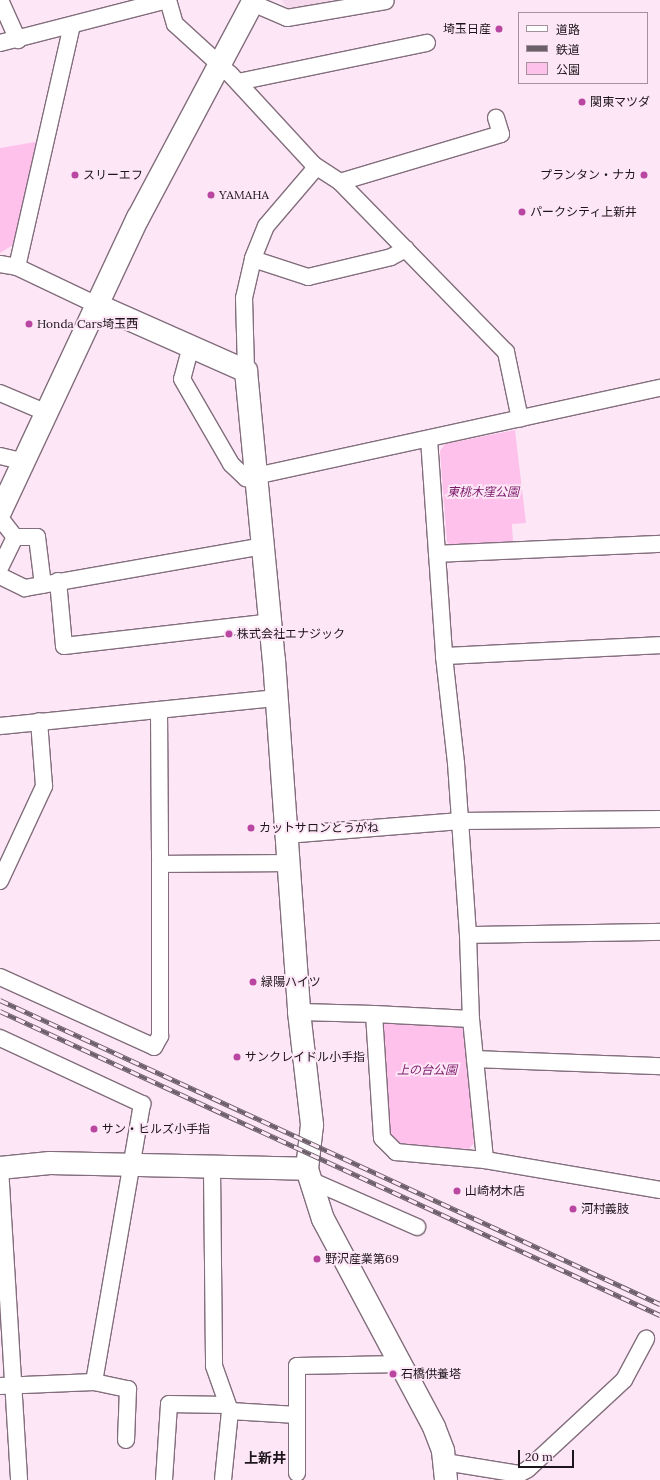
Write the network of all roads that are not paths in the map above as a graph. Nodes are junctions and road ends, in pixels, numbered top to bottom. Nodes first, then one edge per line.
1 (0, 0) edge
2 (168, 0) edge
3 (253, 1) edge
4 (386, 1) dead end
5 (72, 25) junction
6 (18, 40) junction
7 (427, 42) dead end
8 (0, 44) edge
9 (219, 63) junction
10 (238, 82) junction
11 (496, 118) dead end
12 (314, 165) junction
13 (340, 182) junction
14 (406, 249) junction
15 (253, 259) junction
16 (0, 264) edge
17 (18, 267) junction
18 (97, 305) junction
19 (191, 346) junction
20 (246, 371) junction
21 (660, 388) edge
22 (0, 393) edge
23 (45, 412) junction
24 (520, 419) junction
25 (429, 439) junction
26 (0, 456) edge
27 (22, 461) junction
28 (256, 478) junction
29 (0, 512) edge
30 (0, 518) edge
31 (15, 537) junction
32 (660, 544) edge
33 (263, 546) junction
34 (437, 554) junction
35 (0, 568) edge
36 (0, 576) edge
37 (51, 583) junction
38 (271, 622) junction
39 (660, 645) edge
40 (444, 656) junction
41 (277, 698) junction
42 (159, 710) junction
43 (38, 721) junction
44 (0, 726) edge
45 (660, 819) edge
46 (460, 821) junction
47 (286, 835) junction
48 (288, 863) junction
49 (160, 864) junction
50 (0, 881) edge
51 (660, 932) edge
52 (468, 935) junction
53 (0, 977) edge
54 (299, 1012) junction
55 (374, 1014) junction
56 (471, 1019) junction
57 (0, 1038) edge
58 (475, 1059) junction
59 (660, 1066) edge
60 (485, 1160) junction
61 (131, 1164) junction
62 (0, 1168) edge
63 (212, 1168) junction
64 (308, 1174) junction
65 (660, 1190) edge
66 (417, 1227) dead end
67 (4, 1314) edge
68 (646, 1339) dead end
69 (401, 1364) junction
70 (94, 1382) junction
71 (6, 1385) edge
72 (229, 1408) junction
73 (297, 1415) junction
74 (126, 1440) dead end
75 (445, 1471) edge
76 (297, 1473) dead end
77 (19, 1480) edge
78 (164, 1480) edge
79 (223, 1480) edge

1 - 6 street
2 - 5 street
2 - 9 street
3 - 4 street
3 - 9 street
5 - 6 street
5 - 17 street
6 - 8 street
7 - 10 street
9 - 10 street
9 - 18 street
10 - 12 street
11 - 13 street
12 - 13 street
12 - 15 street
13 - 14 street
14 - 15 street
14 - 24 street
15 - 20 street
16 - 17 street
17 - 18 street
18 - 19 street
18 - 23 street
19 - 20 street
19 - 28 street
20 - 28 street
21 - 24 street
22 - 23 street
23 - 27 street
24 - 25 street
25 - 28 street
25 - 34 street
26 - 27 street
27 - 29 street
28 - 33 street
30 - 31 street
31 - 35 street
31 - 37 street
32 - 34 street
33 - 37 street
33 - 38 street
34 - 40 street
36 - 37 street
37 - 38 street
38 - 41 street
39 - 40 street
40 - 46 street
41 - 42 street
41 - 47 street
42 - 43 street
42 - 49 street
43 - 44 street
43 - 50 street
45 - 46 street
46 - 47 street
46 - 52 street
47 - 48 street
48 - 49 street
48 - 54 street
49 - 53 street
51 - 52 street
52 - 56 street
54 - 55 street
54 - 64 street
55 - 56 street
55 - 60 street
56 - 58 street
57 - 61 street
58 - 59 street
58 - 60 street
60 - 65 street
61 - 62 street
61 - 63 street
61 - 70 street
62 - 67 street
63 - 64 street
63 - 72 street
64 - 66 street
64 - 69 street
67 - 71 street
68 - 75 street
69 - 73 street
69 - 75 street
70 - 71 street
70 - 74 street
71 - 77 street
72 - 73 street
72 - 78 street
72 - 79 street
73 - 76 street

